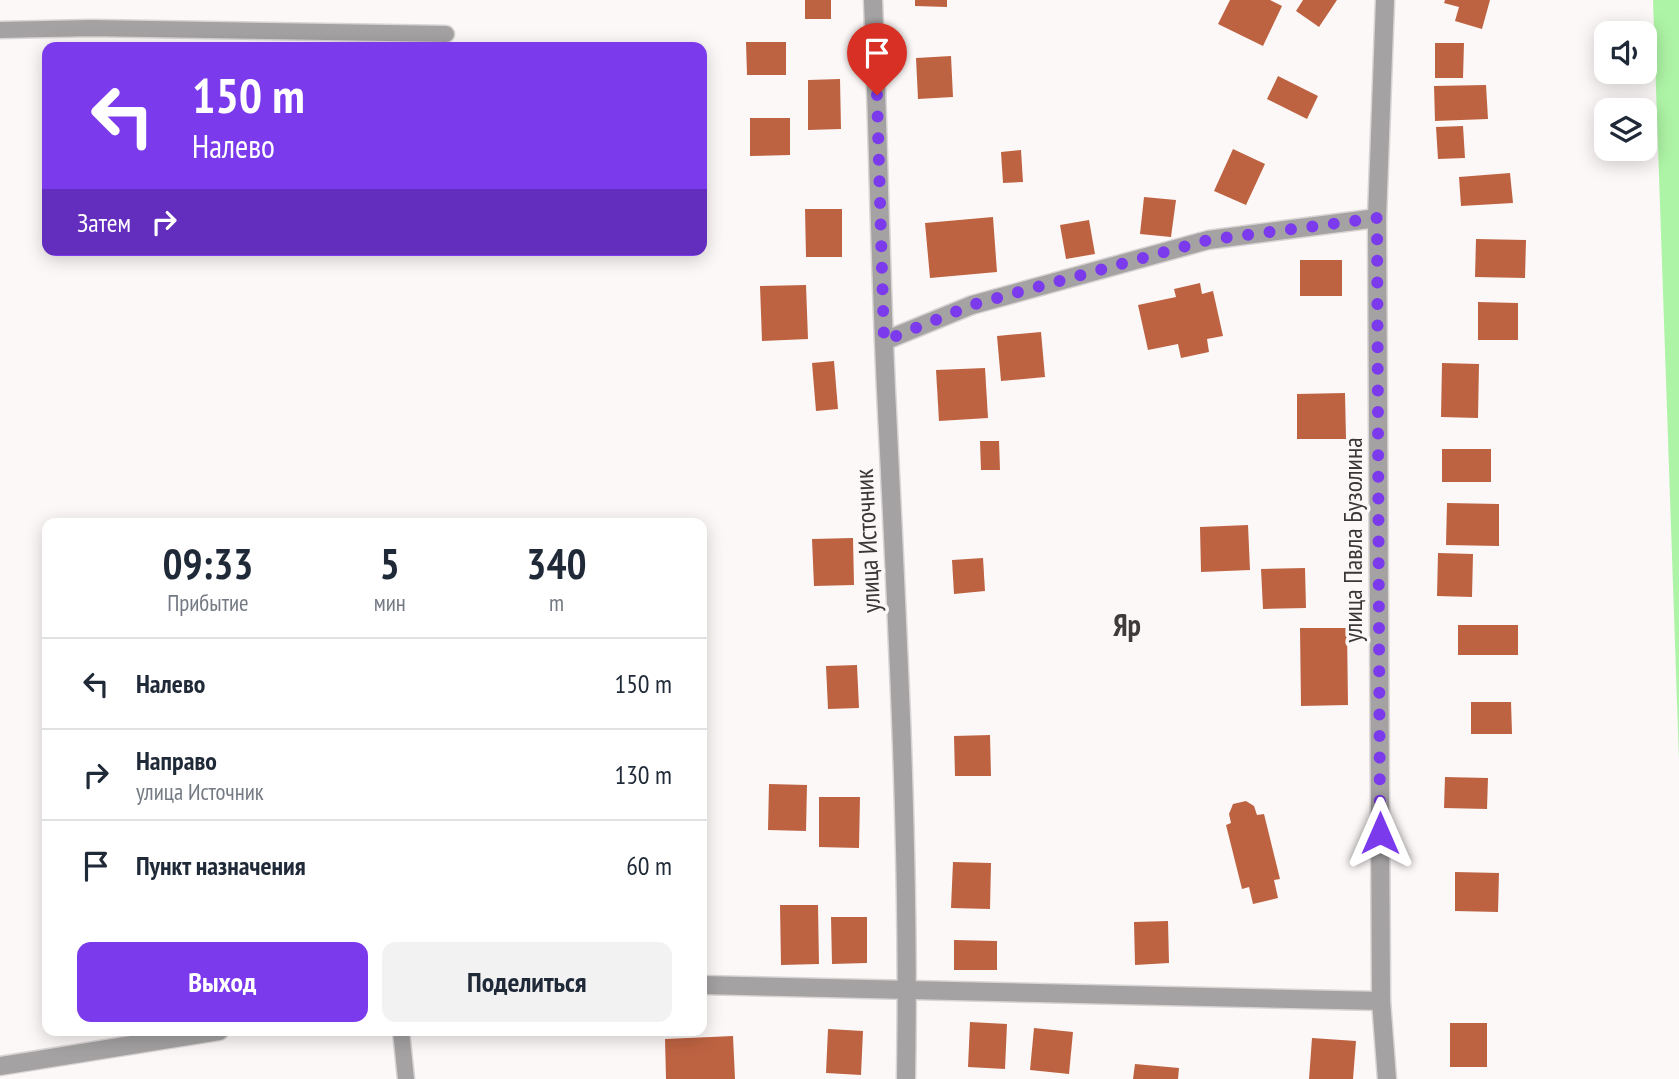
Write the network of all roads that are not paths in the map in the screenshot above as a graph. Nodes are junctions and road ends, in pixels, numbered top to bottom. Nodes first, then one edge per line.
1 (873, 0) edge
2 (1385, 0) edge
3 (0, 30) edge
4 (446, 34) dead end
5 (1377, 218) junction
6 (884, 341) junction
7 (707, 985) edge
8 (907, 989) junction
9 (1381, 1001) junction
10 (188, 1036) edge
11 (402, 1036) edge
12 (0, 1066) edge
13 (406, 1079) edge
14 (906, 1079) edge
15 (1387, 1079) edge

1 - 6 street, улица Источник
2 - 5 street, улица Павла Бузолина
3 - 4 lane
5 - 6 street
5 - 9 street, улица Павла Бузолина
6 - 8 street, улица Источник
7 - 8 street
8 - 9 street
8 - 14 street, улица Источник
9 - 15 street, улица Павла Бузолина
10 - 12 street
11 - 13 lane

